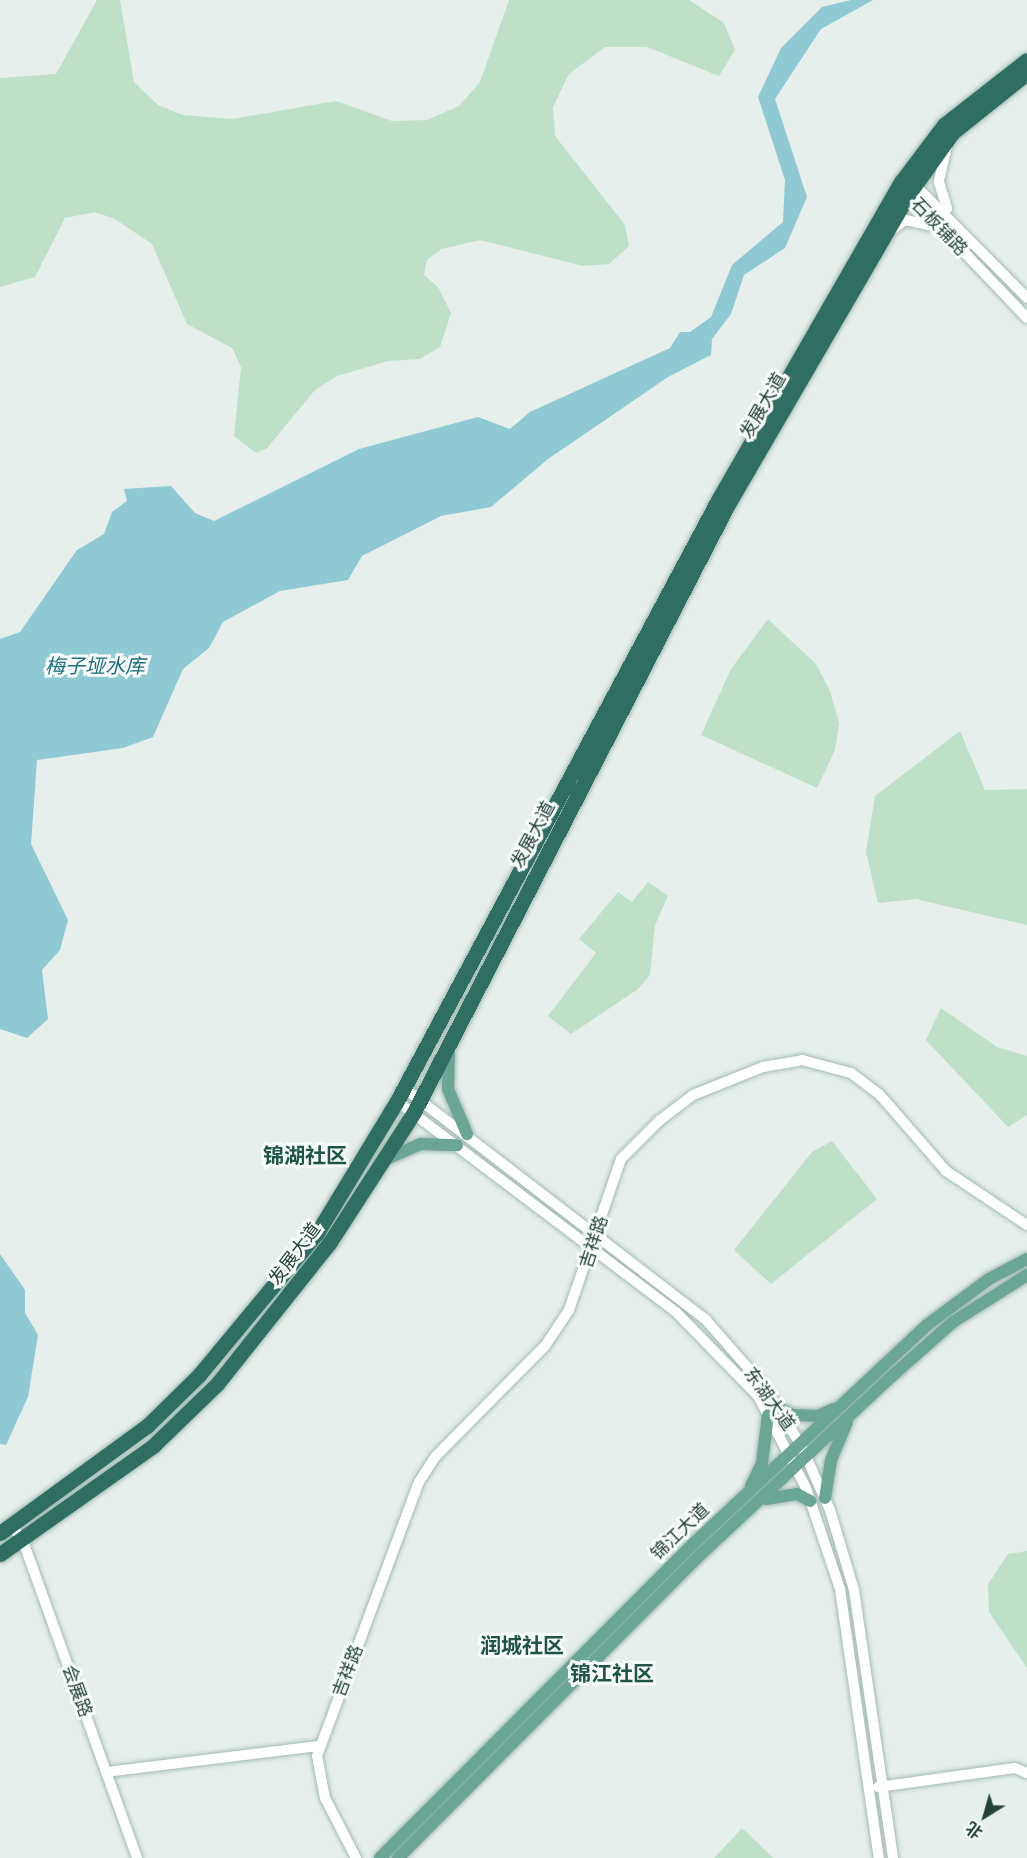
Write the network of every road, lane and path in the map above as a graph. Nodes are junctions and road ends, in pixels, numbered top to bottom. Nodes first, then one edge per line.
1 (1027, 60) edge
2 (1027, 73) edge
3 (952, 133) junction
4 (909, 186) junction
5 (951, 218) junction
6 (942, 230) junction
7 (883, 239) junction
8 (1027, 298) edge
9 (1027, 318) edge
10 (452, 1033) junction
11 (401, 1094) junction
12 (417, 1105) junction
13 (467, 1134) junction
14 (457, 1145) junction
15 (383, 1160) junction
16 (1027, 1225) edge
17 (597, 1234) junction
18 (593, 1248) junction
19 (1027, 1259) edge
20 (1027, 1275) edge
21 (847, 1410) junction
22 (772, 1411) junction
23 (801, 1445) junction
24 (788, 1455) junction
25 (807, 1457) junction
26 (796, 1469) junction
27 (748, 1493) junction
28 (825, 1498) junction
29 (759, 1501) junction
30 (810, 1501) junction
31 (6, 1529) edge
32 (23, 1541) junction
33 (0, 1554) edge
34 (319, 1746) junction
35 (106, 1772) junction
36 (1027, 1773) edge
37 (883, 1786) junction
38 (869, 1788) junction
39 (136, 1858) edge
40 (356, 1858) edge
41 (380, 1858) edge
42 (398, 1858) edge
43 (879, 1858) edge
44 (893, 1858) edge

1 - 4 highway, 发展大道
2 - 3 highway, 发展大道
3 - 4 highway, 发展大道
3 - 5 main road
4 - 5 main road, 石板铺路
4 - 6 main road, 石板铺路
4 - 7 highway, 发展大道
4 - 11 highway, 发展大道
5 - 8 main road, 石板铺路
6 - 7 main road
6 - 9 main road, 石板铺路
7 - 10 highway, 发展大道
10 - 12 highway, 发展大道
10 - 13 main road
11 - 12 main road, 东湖大道
11 - 31 highway, 发展大道
12 - 13 main road, 东湖大道
12 - 14 main road, 东湖大道
12 - 15 highway, 发展大道
13 - 17 main road, 东湖大道
14 - 15 main road
14 - 18 main road, 东湖大道
15 - 32 highway, 发展大道
16 - 17 main road, 吉祥路
17 - 18 main road, 吉祥路
17 - 22 main road, 东湖大道
18 - 22 main road, 东湖大道
18 - 34 main road, 吉祥路
19 - 21 main road, 锦江大道
20 - 21 main road, 锦江大道
21 - 22 main road
21 - 23 main road, 锦江大道
21 - 25 main road, 锦江大道
21 - 28 main road
22 - 23 main road, 东湖大道
22 - 24 main road, 东湖大道
22 - 27 main road
23 - 24 main road, 锦江大道
23 - 25 main road, 东湖大道
24 - 26 main road, 东湖大道
24 - 27 main road, 锦江大道
25 - 26 main road, 锦江大道
25 - 28 main road, 东湖大道
26 - 29 main road, 锦江大道
26 - 30 main road, 东湖大道
27 - 41 main road, 锦江大道
28 - 37 main road, 东湖大道
29 - 30 main road
29 - 42 main road, 锦江大道
30 - 38 main road, 东湖大道
31 - 32 main road, 会展路
32 - 33 highway, 发展大道
32 - 35 main road, 会展路
34 - 35 main road
34 - 40 main road, 吉祥路
35 - 39 main road, 会展路
36 - 37 main road
37 - 38 main road
37 - 44 main road, 东湖大道
38 - 43 main road, 东湖大道

